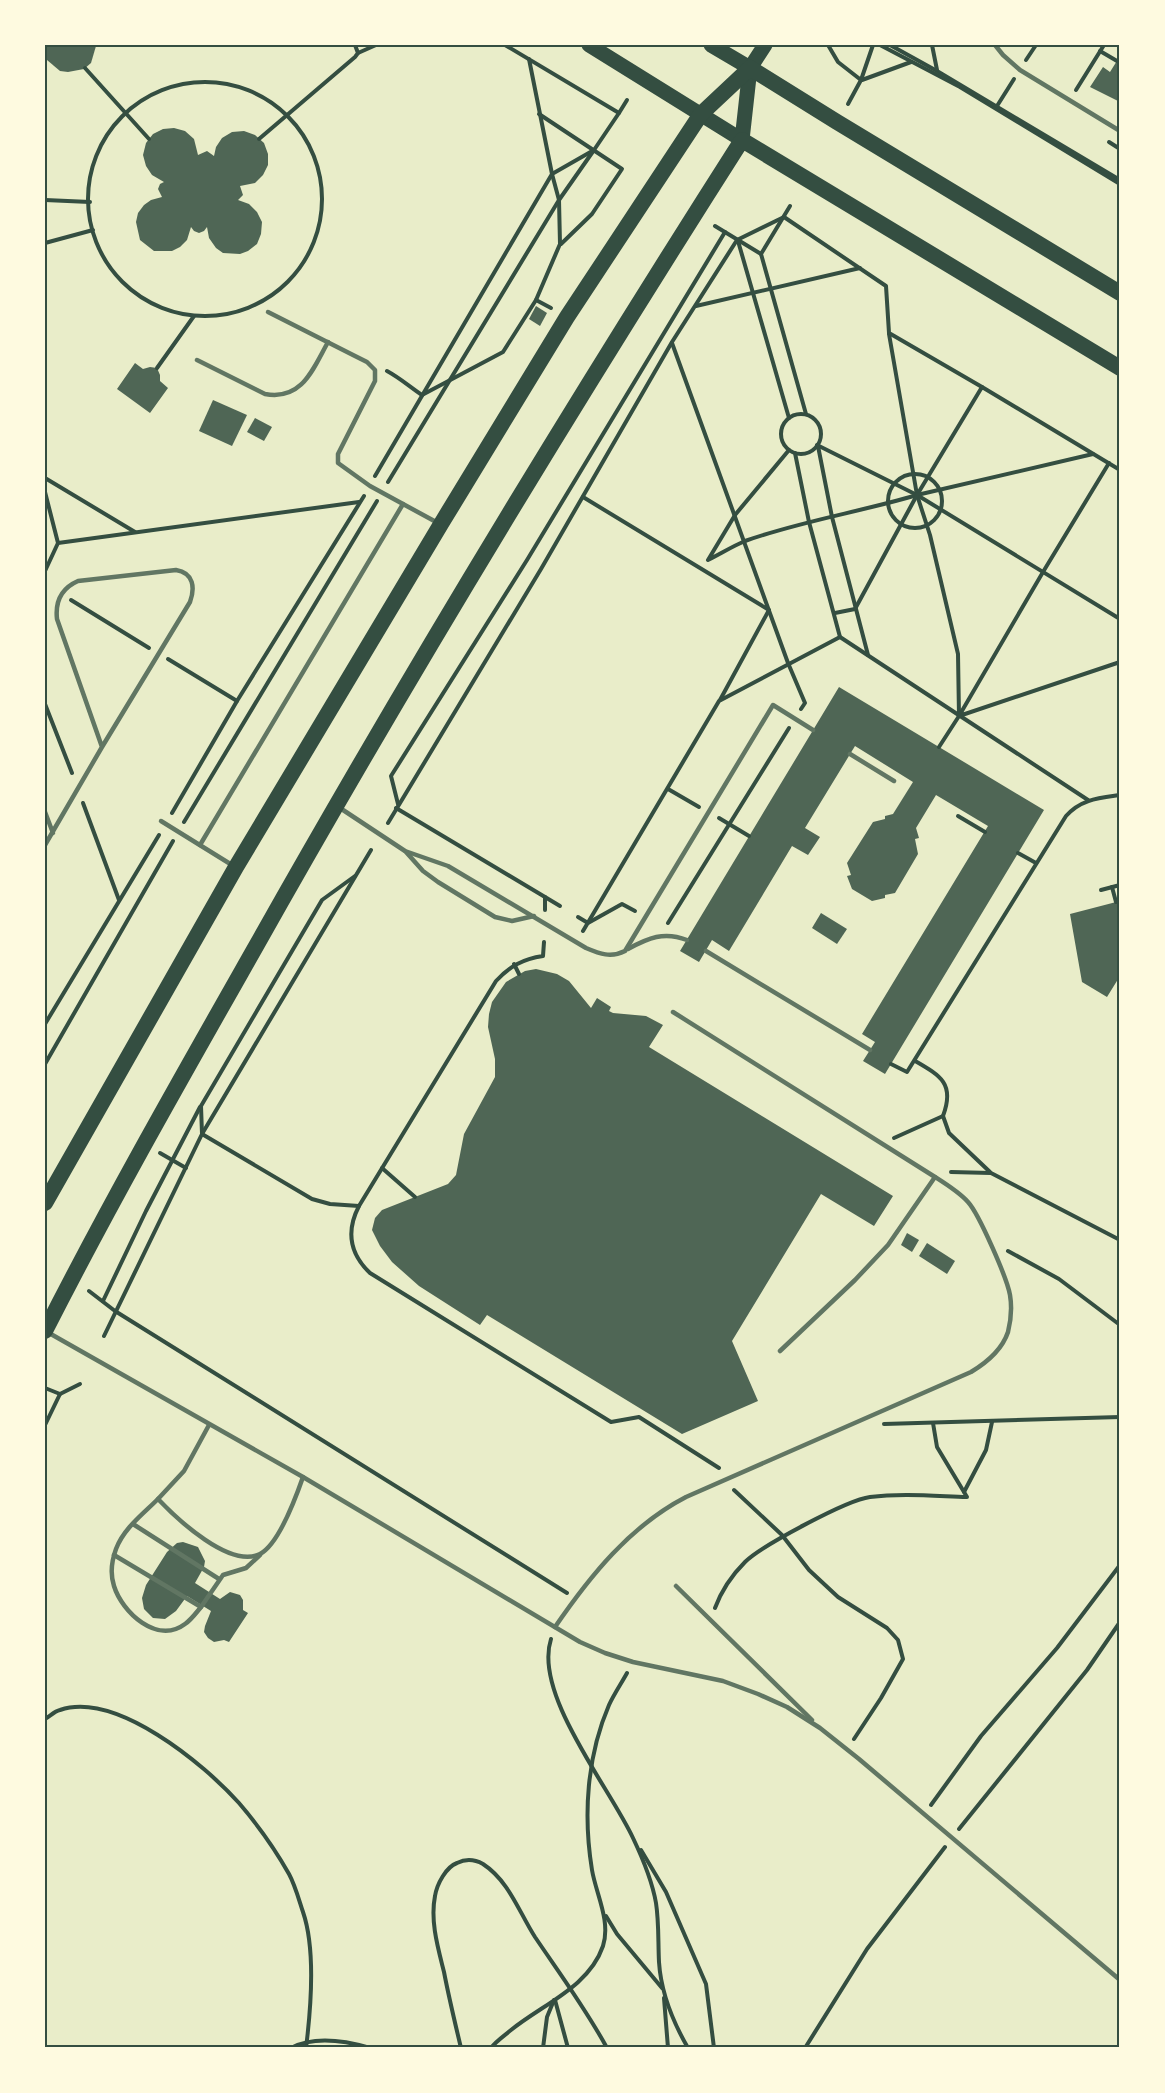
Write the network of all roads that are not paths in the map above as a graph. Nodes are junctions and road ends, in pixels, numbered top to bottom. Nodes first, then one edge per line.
1 (589, 45) edge
2 (711, 45) edge
3 (765, 45) edge
4 (995, 45) edge
5 (750, 68) junction
6 (701, 114) junction
7 (1120, 131) edge
8 (742, 140) junction
9 (1120, 292) edge
10 (268, 312) dead end
11 (328, 342) junction
12 (197, 360) dead end
13 (1120, 368) edge
14 (403, 504) junction
15 (441, 524) junction
16 (813, 730) dead end
17 (102, 747) junction
18 (850, 754) dead end
19 (894, 781) dead end
20 (335, 805) junction
21 (45, 812) edge
22 (163, 822) road end
23 (52, 833) junction
24 (45, 845) edge
25 (200, 845) junction
26 (405, 851) junction
27 (236, 867) junction
28 (534, 916) junction
29 (687, 940) dead end
30 (625, 951) junction
31 (706, 951) dead end
32 (673, 1012) dead end
33 (870, 1050) dead end
34 (935, 1177) junction
35 (45, 1203) edge
36 (45, 1331) edge
37 (780, 1350) dead end
38 (209, 1425) junction
39 (303, 1477) junction
40 (158, 1499) junction
41 (133, 1524) junction
42 (263, 1552) junction
43 (114, 1555) junction
44 (219, 1579) junction
45 (676, 1586) dead end
46 (201, 1607) junction
47 (555, 1627) junction
48 (820, 1728) junction
49 (1120, 1980) edge

1 - 6 main road
2 - 5 main road
3 - 5 main road
4 - 7 lane
5 - 6 highway
5 - 8 main road
5 - 9 highway
6 - 8 main road
6 - 15 highway
8 - 13 highway
8 - 20 highway
10 - 11 lane
11 - 12 lane
11 - 14 lane
14 - 15 lane
14 - 25 lane
15 - 27 highway
16 - 30 lane
17 - 17 lane
17 - 23 lane
18 - 19 lane
20 - 26 lane
20 - 36 highway
21 - 23 lane
22 - 25 lane
23 - 24 lane
25 - 27 lane
26 - 28 lane
26 - 28 lane
27 - 35 highway
28 - 30 lane
29 - 30 lane
31 - 33 lane
32 - 34 lane
34 - 37 lane
34 - 47 lane
36 - 38 lane
38 - 39 lane
38 - 40 lane
39 - 42 lane
39 - 47 lane
40 - 41 lane
40 - 42 lane
41 - 43 lane
41 - 44 lane
42 - 44 lane
43 - 46 lane
43 - 46 lane
44 - 46 lane
45 - 48 lane
47 - 48 lane
48 - 49 lane

